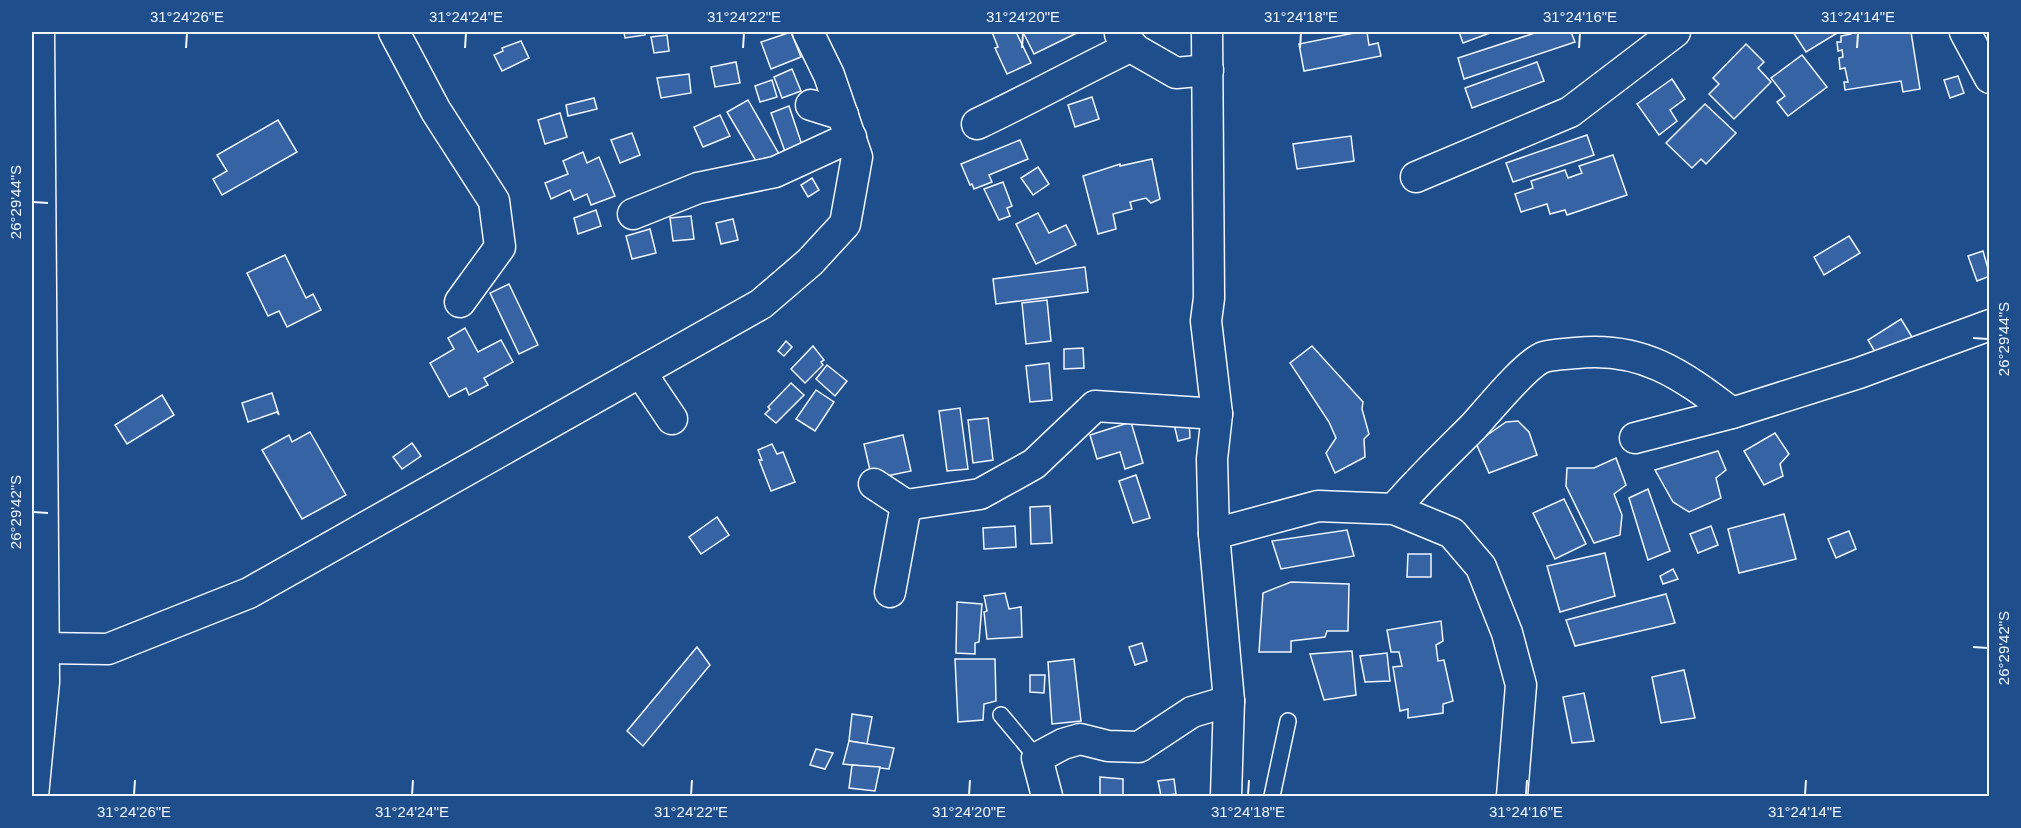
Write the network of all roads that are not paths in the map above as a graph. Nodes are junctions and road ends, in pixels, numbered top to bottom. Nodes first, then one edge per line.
1 (39, 32) edge
2 (394, 32) edge
3 (808, 32) edge
4 (1675, 32) edge
5 (1965, 32) edge
6 (1124, 39) edge
7 (1210, 45) edge
8 (1989, 78) edge
9 (811, 105) dead end
10 (977, 124) dead end
11 (847, 126) junction
12 (1416, 177) dead end
13 (633, 214) dead end
14 (460, 302) dead end
15 (1989, 324) edge
16 (641, 373) junction
17 (1732, 413) junction
18 (1217, 414) junction
19 (672, 419) dead end
20 (1635, 438) dead end
21 (874, 484) dead end
22 (906, 505) junction
23 (1394, 509) junction
24 (1214, 534) junction
25 (890, 592) dead end
26 (44, 648) junction
27 (1229, 701) junction
28 (1001, 715) dead end
29 (1288, 721) dead end
30 (1037, 758) junction
31 (33, 796) edge
32 (1047, 796) edge
33 (1226, 796) edge
34 (1272, 796) edge
35 (1512, 796) edge

1 - 26 street
2 - 14 street
3 - 11 street
4 - 12 street
5 - 8 street
6 - 7 street
6 - 10 street
7 - 18 street
9 - 11 street
11 - 13 street
11 - 16 street
15 - 17 street
16 - 19 street
16 - 26 street
17 - 20 street
17 - 23 street
18 - 22 street
18 - 24 street
21 - 22 street
22 - 25 street
23 - 24 street
23 - 35 street
24 - 27 street
26 - 31 street
27 - 30 street
27 - 33 street
28 - 30 lane
29 - 34 lane
30 - 32 street

